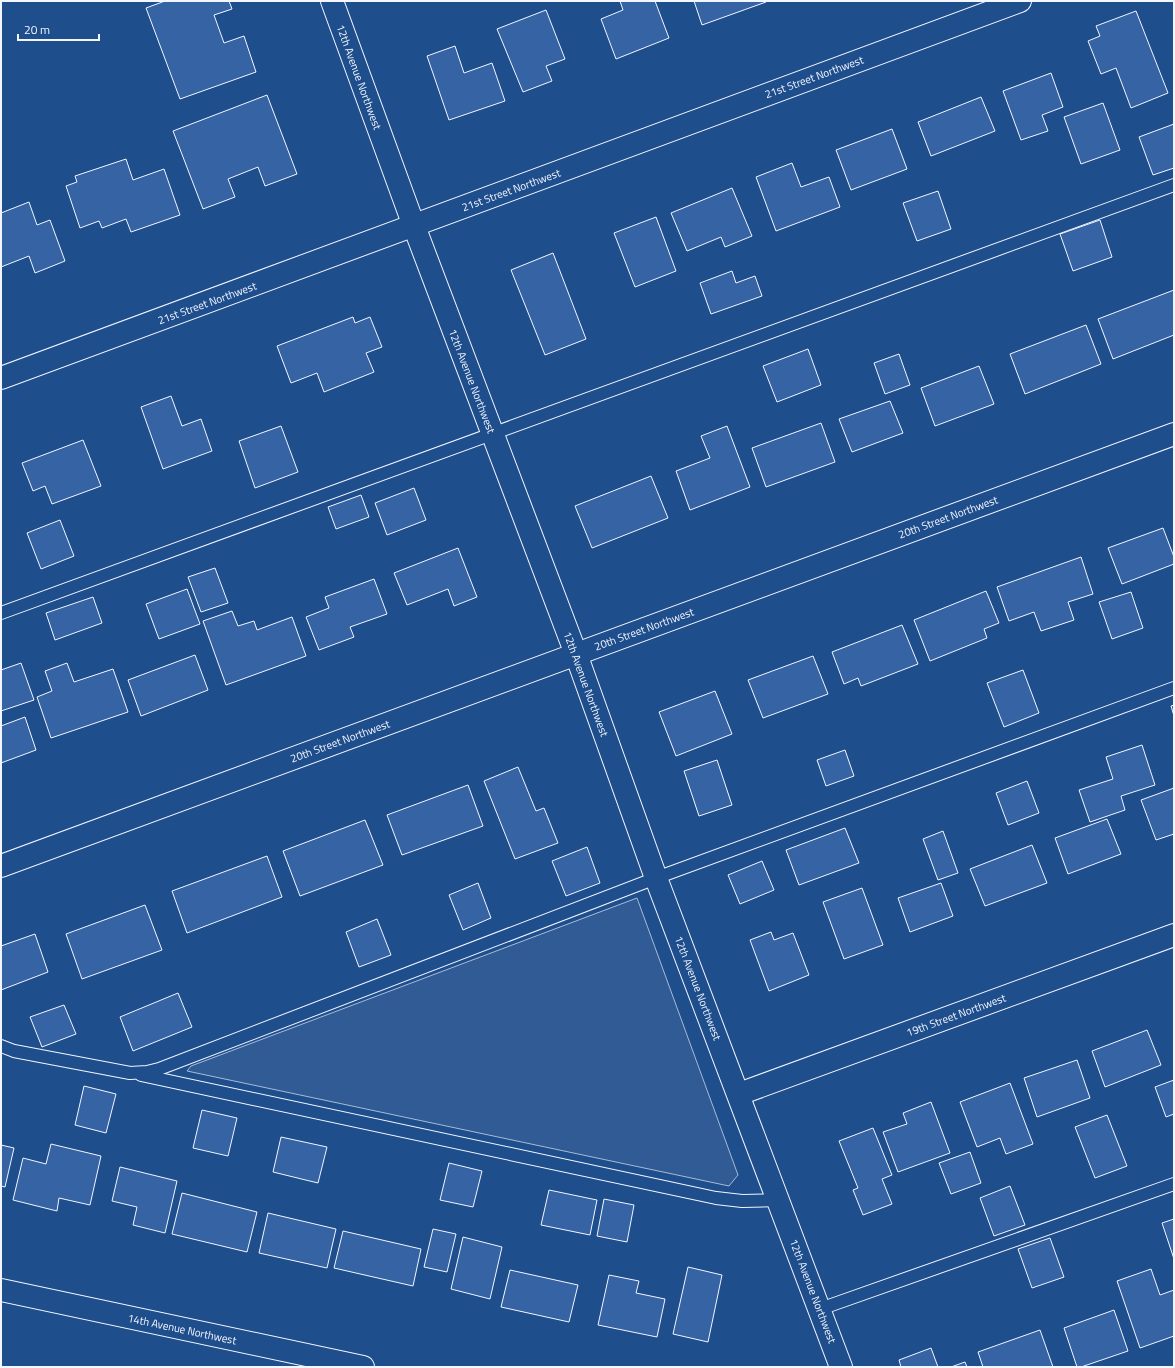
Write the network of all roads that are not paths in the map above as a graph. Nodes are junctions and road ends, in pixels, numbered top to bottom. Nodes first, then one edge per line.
1 (332, 1) edge
2 (1020, 1) edge
3 (1174, 185) edge
4 (414, 226) junction
5 (1, 378) edge
6 (492, 433) junction
7 (1174, 434) edge
8 (1, 613) edge
9 (576, 654) junction
10 (1174, 688) edge
11 (1, 866) edge
12 (656, 878) junction
13 (1174, 935) edge
14 (1, 1046) edge
15 (130, 1073) junction
16 (739, 1094) junction
17 (1174, 1184) edge
18 (779, 1200) junction
19 (1, 1290) edge
20 (820, 1309) junction
21 (362, 1367) edge
22 (841, 1367) edge

1 - 4 street, 12th Avenue Northwest
2 - 4 street, 21st Street Northwest
3 - 6 lane
4 - 5 street, 21st Street Northwest
4 - 6 street, 12th Avenue Northwest
6 - 8 lane
6 - 9 street, 12th Avenue Northwest
7 - 9 street, 20th Street Northwest
9 - 11 street, 20th Street Northwest
9 - 12 street, 12th Avenue Northwest
10 - 12 lane
12 - 15 lane
12 - 16 street, 12th Avenue Northwest
13 - 16 street, 19th Street Northwest
14 - 15 lane
15 - 18 lane
16 - 18 street, 12th Avenue Northwest
17 - 20 lane
18 - 20 street, 12th Avenue Northwest
19 - 21 street, 14th Avenue Northwest
20 - 22 street, 12th Avenue Northwest

